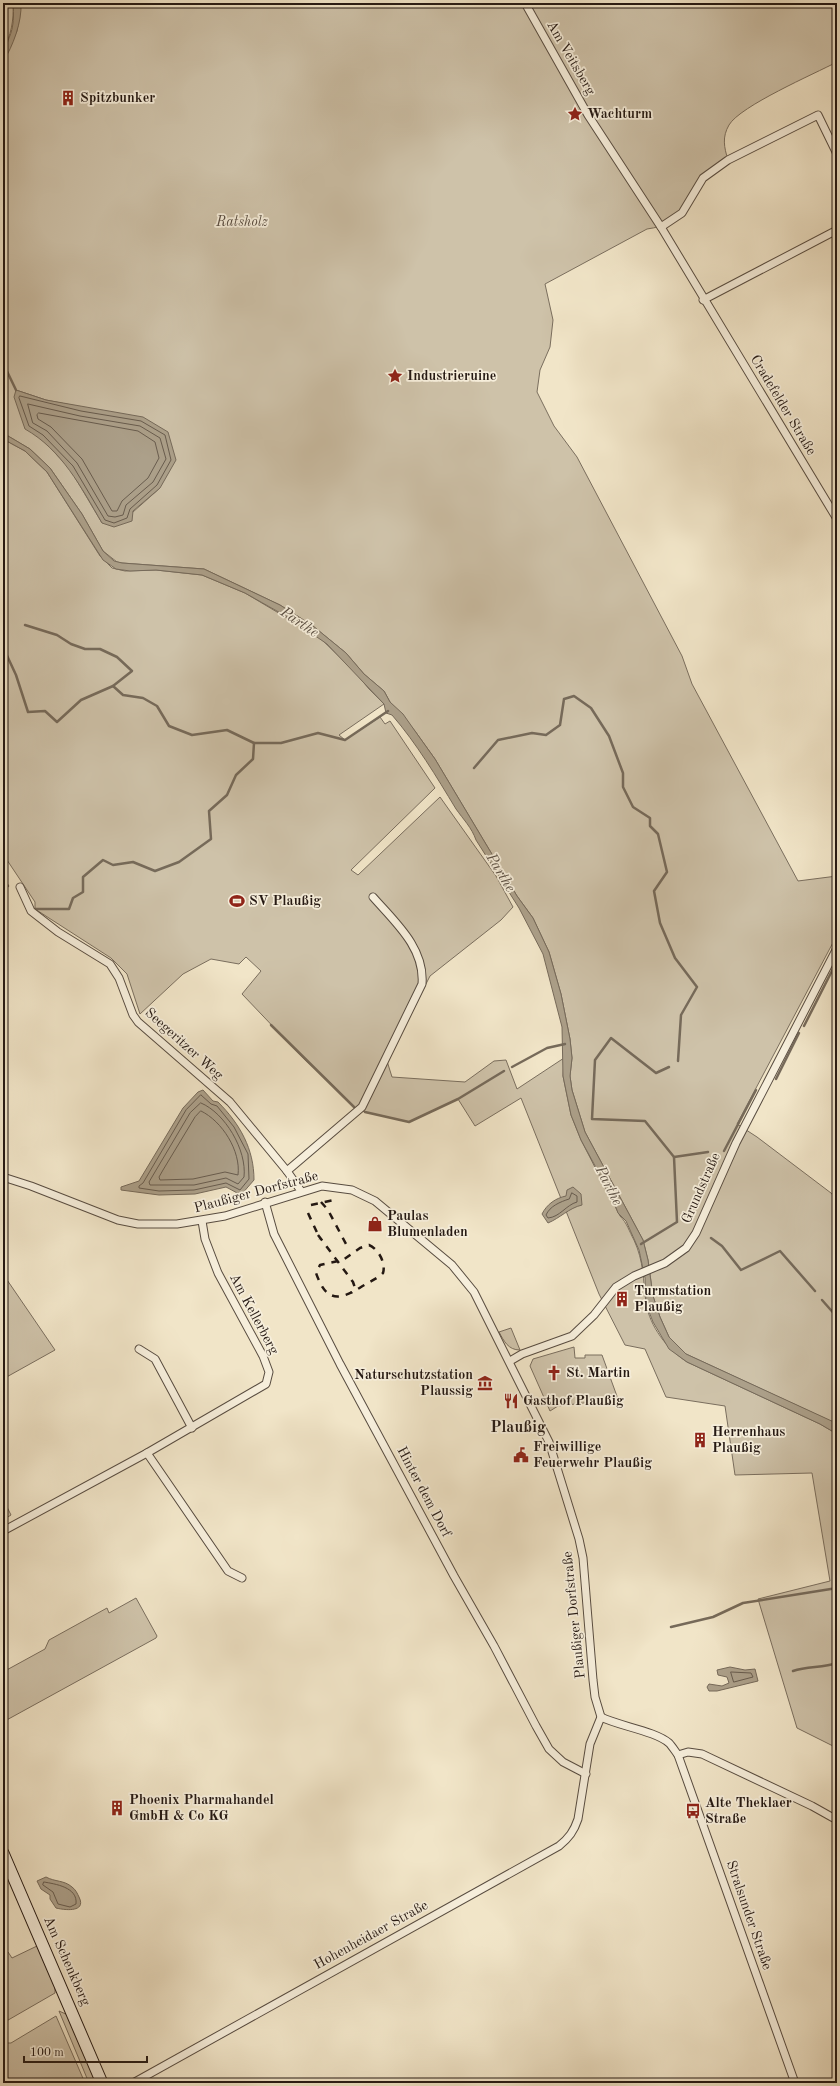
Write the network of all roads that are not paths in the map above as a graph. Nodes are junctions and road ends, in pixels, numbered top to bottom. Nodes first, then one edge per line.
1 (525, 3) edge
2 (837, 154) edge
3 (661, 227) junction
4 (837, 230) edge
5 (703, 300) junction
6 (718, 325) joint
7 (837, 519) edge
8 (20, 886) dead end
9 (373, 897) dead end
10 (837, 948) edge
11 (287, 1171) junction
12 (3, 1177) edge
13 (301, 1191) junction
14 (265, 1202) junction
15 (202, 1221) junction
16 (139, 1348) dead end
17 (510, 1361) junction
18 (192, 1428) junction
19 (147, 1453) junction
20 (3, 1531) edge
21 (242, 1578) dead end
22 (601, 1717) junction
23 (678, 1755) junction
24 (585, 1777) junction
25 (837, 1820) edge
26 (3, 1853) edge
27 (102, 2083) edge
28 (133, 2083) edge
29 (795, 2083) edge

1 - 3 street, Am Veitsberg
2 - 3 street
3 - 5 street, Am Veitsberg
4 - 5 street
5 - 6 street, Am Veitsberg
6 - 7 street, Cradefelder Straße
8 - 11 street, Seegeritzer Weg
9 - 11 street
10 - 17 street, Grundstraße
11 - 13 street, Seegeritzer Weg
12 - 15 street, Plaußiger Dorfstraße
13 - 14 street, Plaußiger Dorfstraße
13 - 17 street, Plaußiger Dorfstraße
14 - 15 street, Plaußiger Dorfstraße
14 - 24 street, Hinter dem Dorf
15 - 18 street, Am Kellerberg
16 - 18 street
17 - 22 street, Plaußiger Dorfstraße
18 - 19 street, Am Kellerberg
19 - 20 street, Am Kellerberg
19 - 21 street
22 - 23 street
22 - 24 street
23 - 25 street
23 - 29 street, Stralsunder Straße
24 - 28 street, Hohenheidaer Straße
26 - 27 main road, Am Schenkberg

